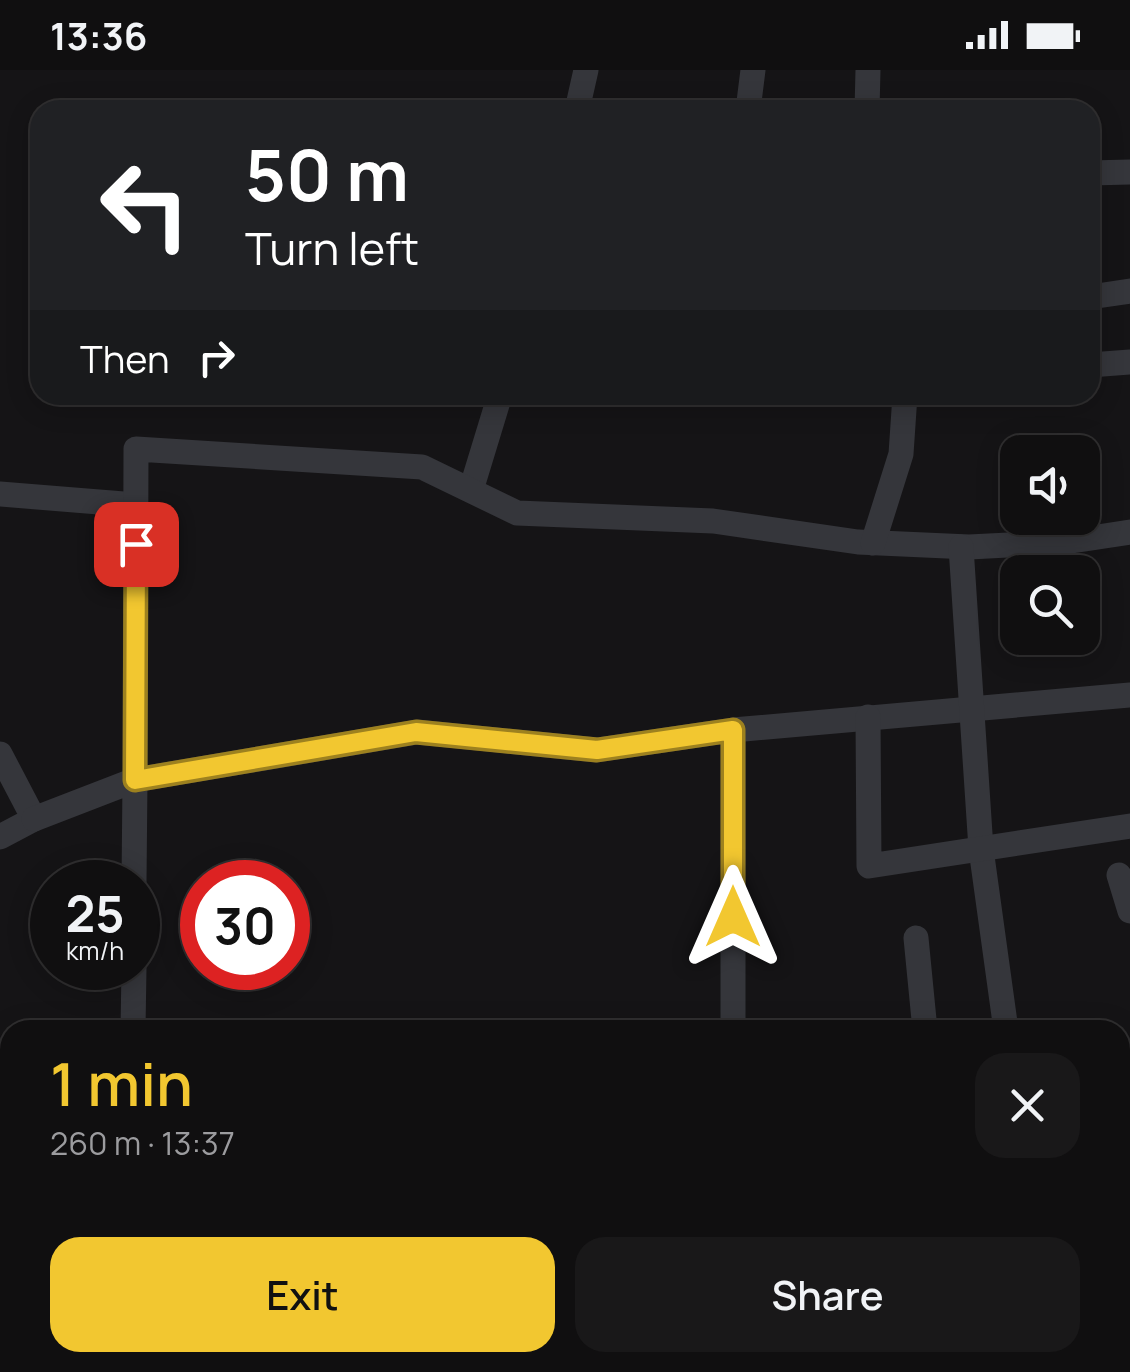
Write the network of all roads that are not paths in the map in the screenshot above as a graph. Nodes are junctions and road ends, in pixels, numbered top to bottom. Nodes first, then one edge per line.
1 (586, 70) edge
2 (754, 70) edge
3 (868, 70) edge
4 (579, 100) edge
5 (750, 100) edge
6 (866, 100) edge
7 (1130, 172) edge
8 (1100, 173) edge
9 (1130, 292) edge
10 (1100, 296) edge
11 (1130, 362) edge
12 (1100, 365) edge
13 (497, 405) edge
14 (904, 405) edge
15 (471, 490) junction
16 (0, 494) edge
17 (136, 505) junction
18 (1130, 532) edge
19 (874, 543) junction
20 (961, 547) junction
21 (1130, 695) edge
22 (969, 708) junction
23 (868, 717) junction
24 (733, 730) junction
25 (0, 754) edge
26 (135, 780) junction
27 (34, 819) junction
28 (1130, 826) edge
29 (0, 837) edge
30 (981, 849) junction
31 (134, 860) edge
32 (1119, 875) dead end
33 (1130, 911) edge
34 (916, 938) dead end
35 (134, 990) edge
36 (134, 1020) edge
37 (733, 1020) edge
38 (925, 1020) edge
39 (1005, 1020) edge

1 - 4 street
2 - 5 street
3 - 6 street
7 - 8 street
9 - 10 street
11 - 12 street
13 - 15 street
14 - 19 street
15 - 17 street
15 - 19 street
16 - 17 street
17 - 26 street
18 - 20 street
19 - 20 street
20 - 22 street
21 - 22 street
22 - 23 street
22 - 30 street
23 - 24 street
23 - 30 street
24 - 26 street
24 - 37 street
25 - 27 street
26 - 27 street
26 - 31 street
27 - 29 street
28 - 30 street
30 - 39 street
32 - 33 street
34 - 38 street
35 - 36 street

